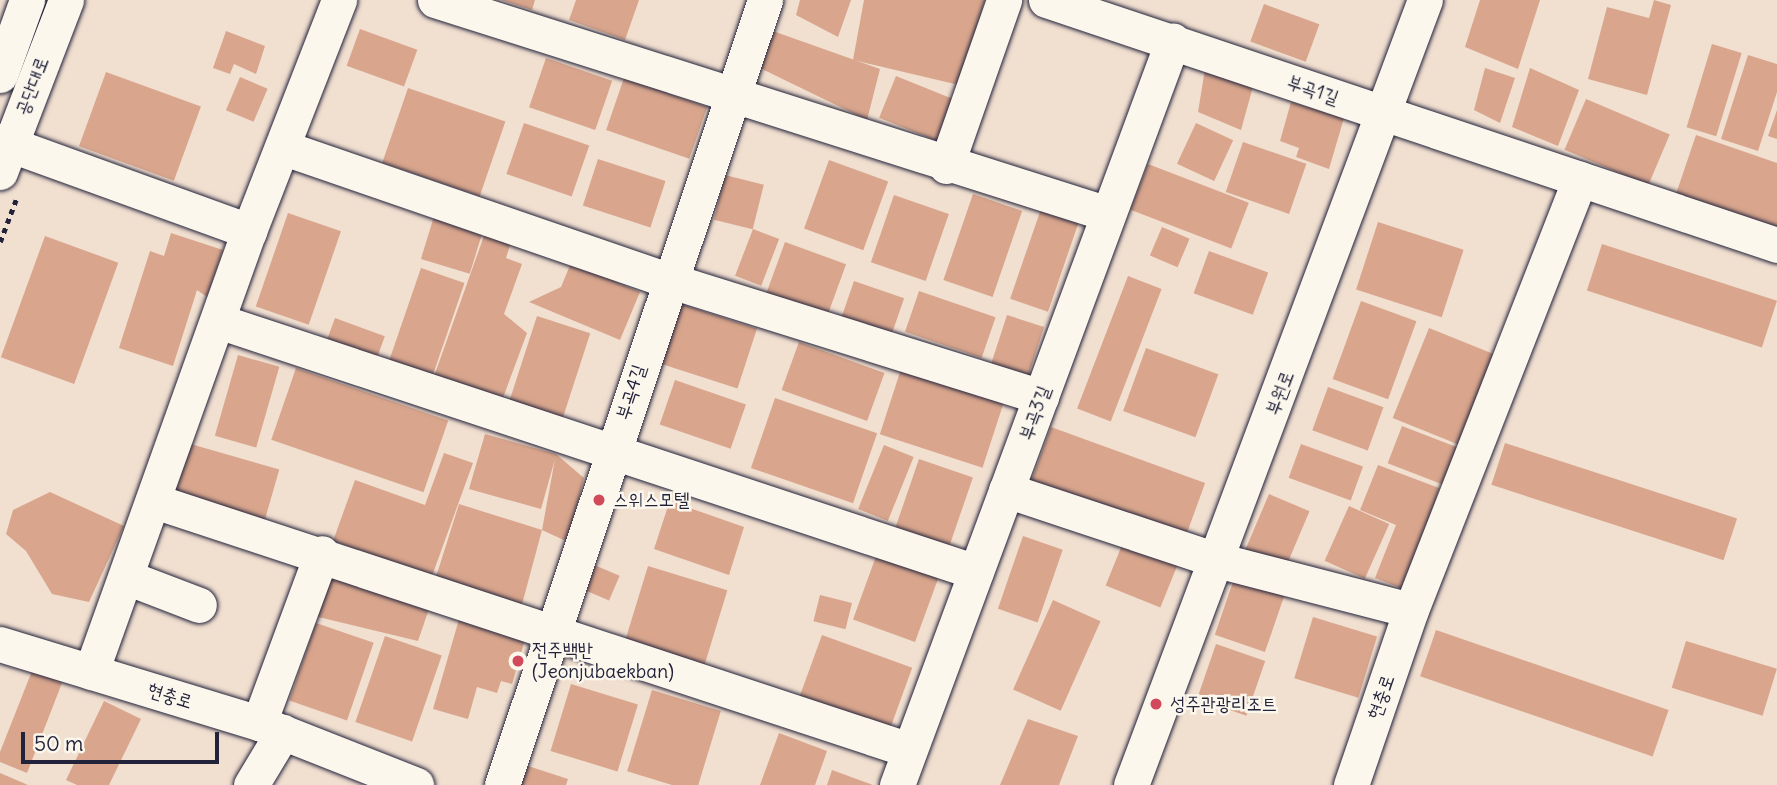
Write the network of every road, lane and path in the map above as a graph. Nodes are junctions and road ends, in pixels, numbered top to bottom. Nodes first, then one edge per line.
1 (27, 0) edge
2 (66, 0) edge
3 (340, 0) edge
4 (435, 0) edge
5 (765, 0) edge
6 (1004, 0) edge
7 (1046, 0) edge
8 (1425, 0) edge
9 (1173, 40) junction
10 (0, 75) edge
11 (733, 99) junction
12 (1386, 115) junction
13 (284, 148) junction
14 (3, 152) edge
15 (946, 166) junction
16 (1580, 179) junction
17 (1108, 214) junction
18 (248, 231) junction
19 (1777, 245) edge
20 (668, 280) junction
21 (220, 322) junction
22 (1041, 397) junction
23 (610, 456) junction
24 (1006, 490) junction
25 (154, 501) junction
26 (322, 554) junction
27 (1217, 560) junction
28 (976, 572) junction
29 (126, 577) junction
30 (198, 605) dead end
31 (1411, 610) junction
32 (551, 629) junction
33 (0, 644) edge
34 (91, 672) junction
35 (271, 727) junction
36 (909, 750) junction
37 (251, 785) edge
38 (279, 785) edge
39 (416, 785) edge
40 (502, 785) edge
41 (897, 785) edge
42 (1131, 785) edge
43 (1352, 785) edge

1 - 10 street, 공단대로
2 - 14 street, 공단대로
3 - 13 street
4 - 11 street
5 - 11 street, 부곡4길
6 - 15 street
7 - 9 street, 부곡1길
8 - 12 street, 부원로
9 - 12 street, 부곡1길
9 - 17 street, 부곡3길
11 - 15 street
11 - 20 street, 부곡4길
12 - 16 street, 부곡1길
12 - 27 street, 부원로
13 - 18 street
13 - 20 street
14 - 18 street
15 - 17 street
16 - 19 street, 부곡1길
16 - 31 street
17 - 22 street, 부곡3길
18 - 21 street
20 - 22 street
20 - 23 street, 부곡4길
21 - 23 street
21 - 25 street
22 - 24 street, 부곡3길
23 - 28 street
23 - 32 street, 부곡4길
24 - 27 street
24 - 28 street, 부곡3길
25 - 26 street
25 - 29 street
26 - 32 street
26 - 35 street
27 - 31 street
27 - 42 street, 부원로
28 - 36 street, 부곡3길
29 - 30 street
29 - 34 street
31 - 43 street, 현충로
32 - 36 street
32 - 40 street, 부곡4길
33 - 34 street, 현충로
34 - 35 street, 현충로
35 - 37 street
35 - 38 street
35 - 39 street, 현충로
36 - 41 street, 부곡3길

